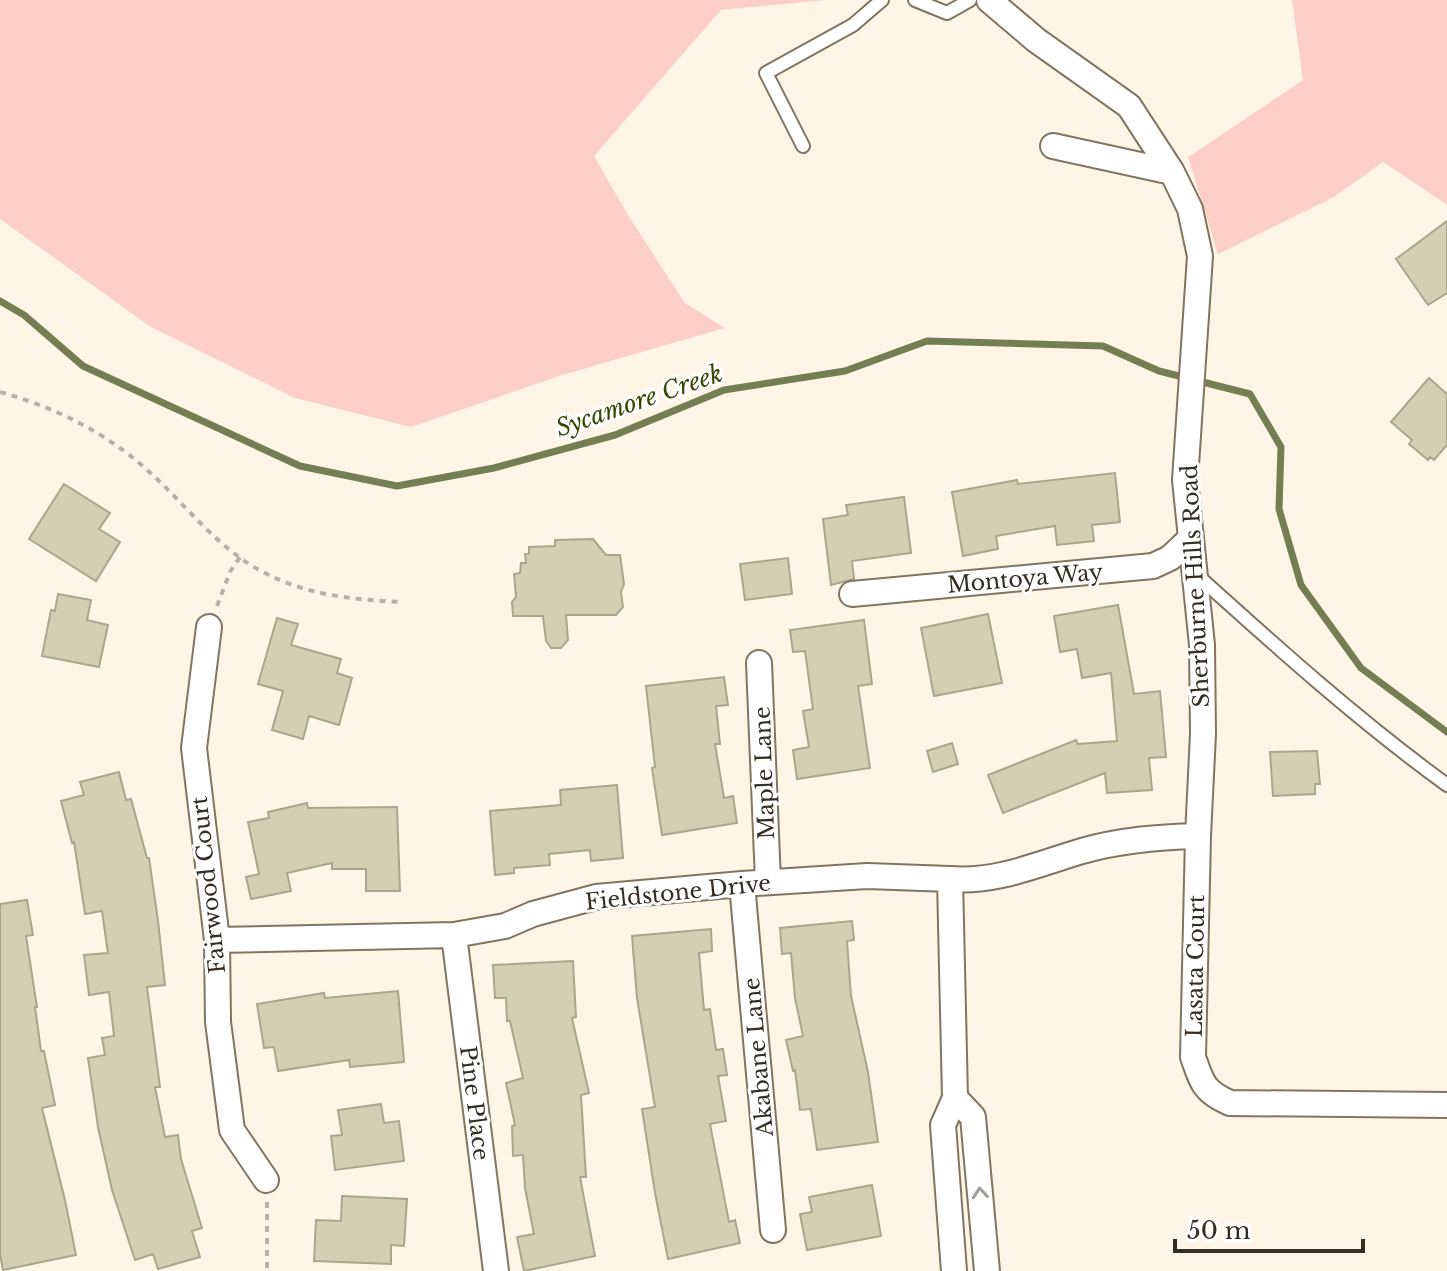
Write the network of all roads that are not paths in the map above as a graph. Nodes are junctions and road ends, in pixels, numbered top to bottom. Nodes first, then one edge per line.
1 (882, 0) edge
2 (915, 0) edge
3 (970, 0) edge
4 (989, 0) edge
5 (803, 146) dead end
6 (1053, 146) dead end
7 (1172, 172) junction
8 (1189, 540) junction
9 (1193, 572) junction
10 (852, 594) dead end
11 (209, 627) road end
12 (759, 663) dead end
13 (1447, 785) edge
14 (1198, 836) junction
15 (950, 879) junction
16 (768, 882) junction
17 (742, 884) junction
18 (454, 935) junction
19 (217, 940) junction
20 (955, 1098) junction
21 (1447, 1105) edge
22 (266, 1180) road end
23 (773, 1230) dead end
24 (496, 1271) edge
25 (954, 1271) edge
26 (987, 1271) edge

1 - 5 lane
2 - 3 lane
4 - 7 street, Sherburne Hills Road
6 - 7 street
7 - 8 street, Sherburne Hills Road
8 - 9 street, Sherburne Hills Road
8 - 10 street, Montoya Way
9 - 13 lane
9 - 14 street, Sherburne Hills Road
11 - 19 street, Fairwood Court
12 - 16 street, Maple Lane
14 - 15 street
14 - 21 street, Lasata Court
15 - 16 street, Fieldstone Drive
15 - 20 street
16 - 17 street, Fieldstone Drive
17 - 18 street, Fieldstone Drive
17 - 23 street, Akabane Lane
18 - 19 street, Fieldstone Drive
18 - 24 street, Pine Place
19 - 22 street, Fairwood Court
20 - 25 street
26 -> 20 street

